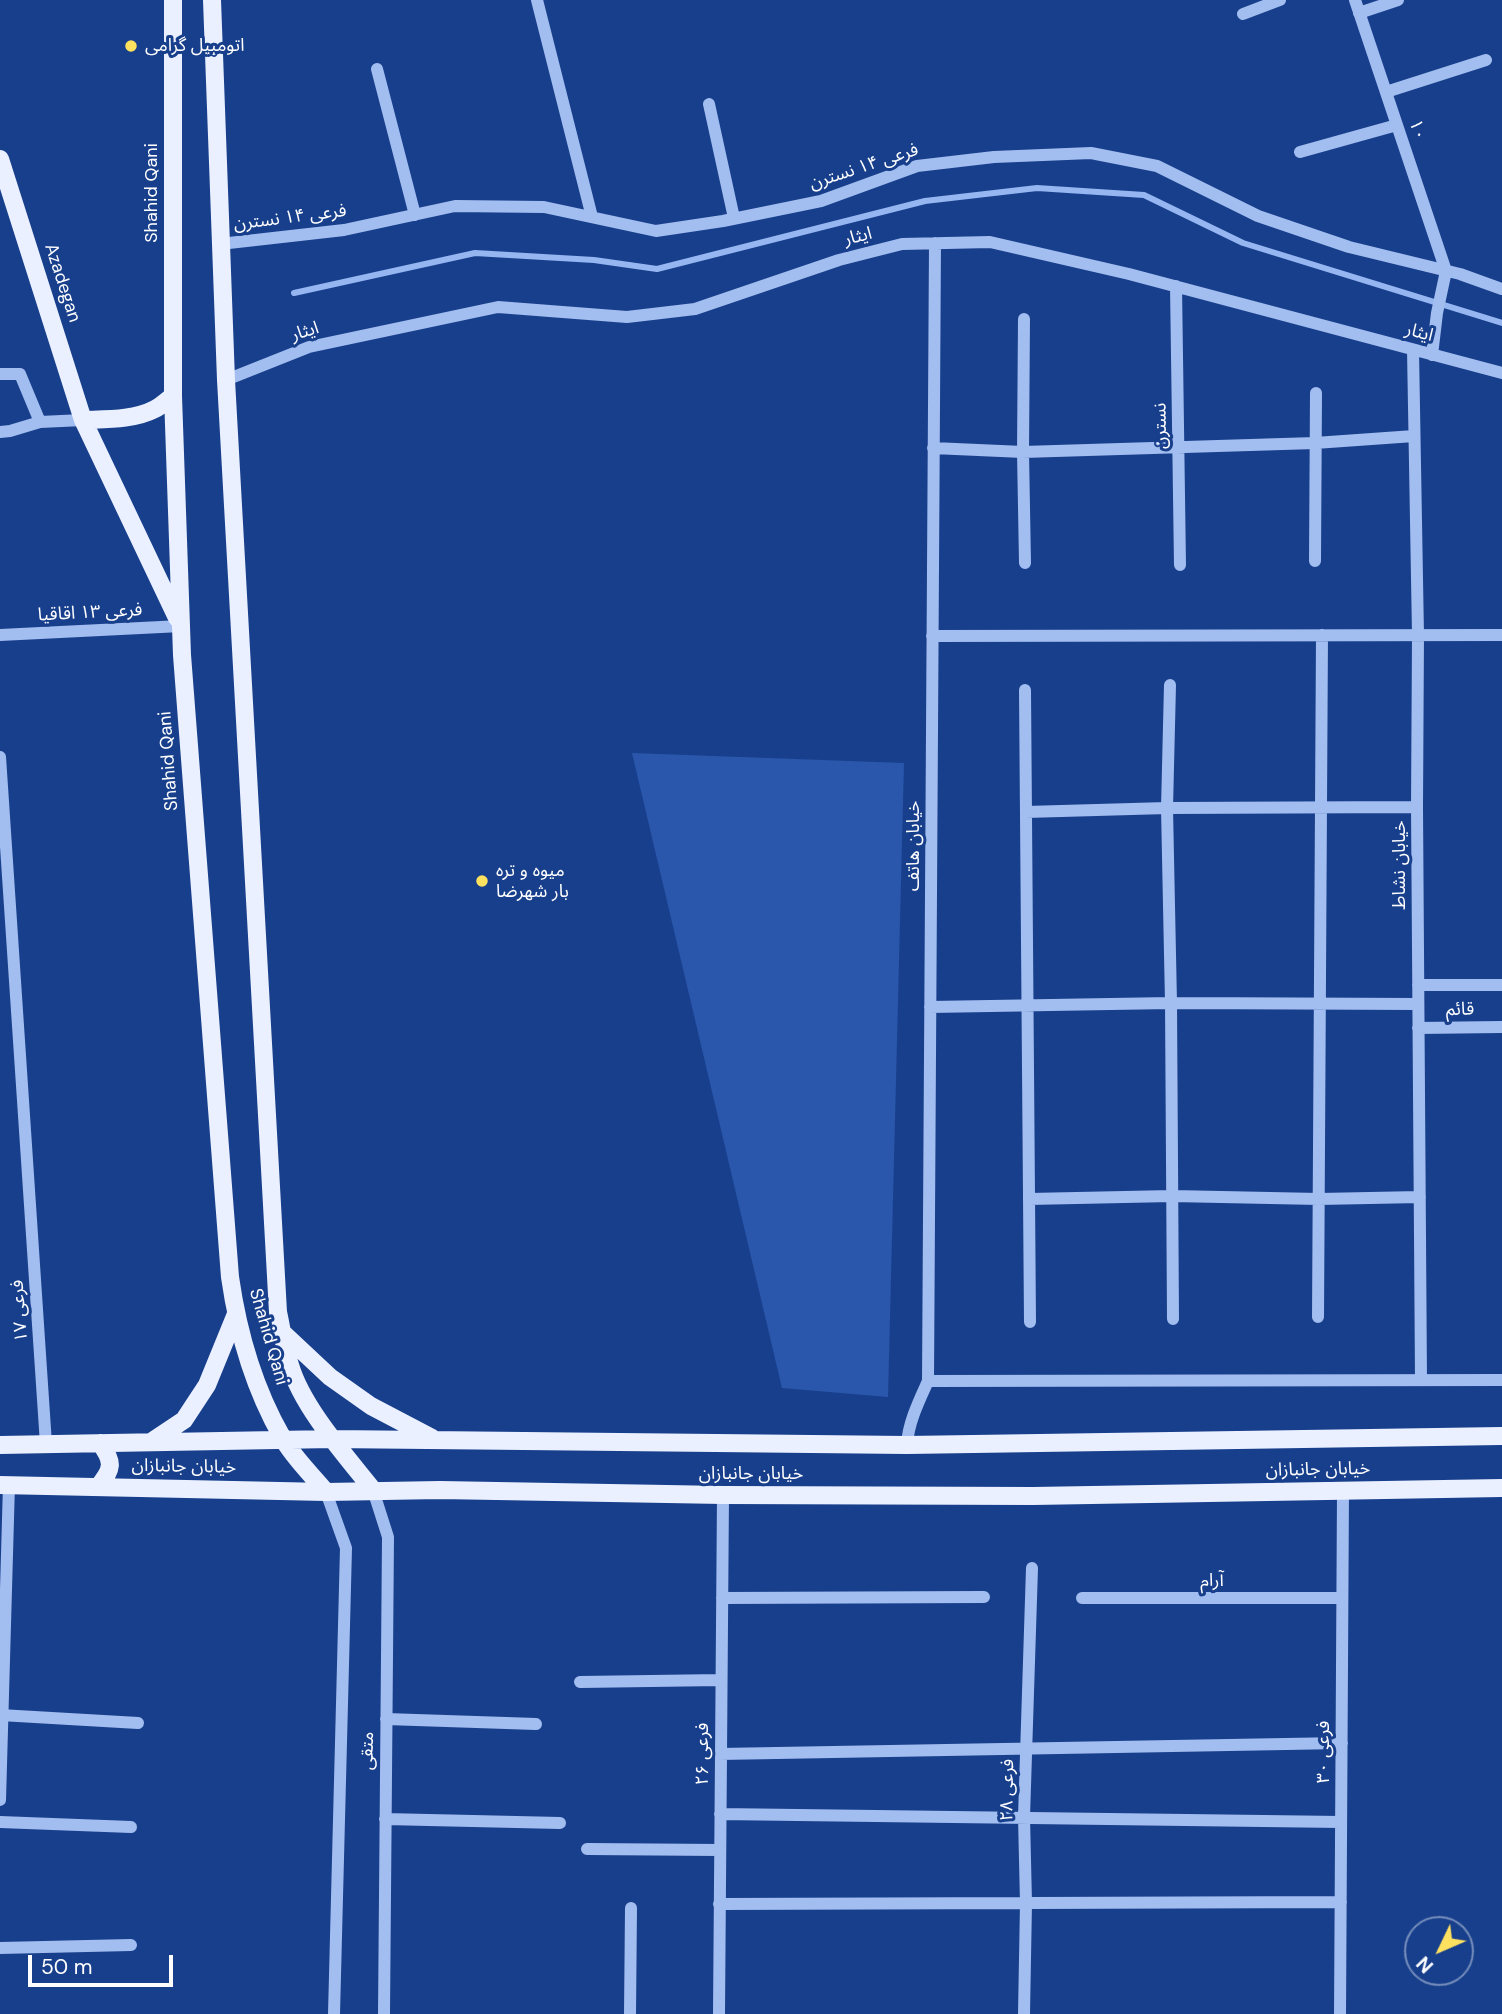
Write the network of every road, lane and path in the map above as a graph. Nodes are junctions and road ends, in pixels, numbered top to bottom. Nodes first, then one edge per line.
1 (173, 0) edge
2 (212, 0) edge
3 (537, 0) edge
4 (1279, 0) edge
5 (1355, 0) edge
6 (1398, 0) edge
7 (1359, 13) junction
8 (1243, 14) dead end
9 (1486, 60) dead end
10 (377, 69) dead end
11 (1386, 92) junction
12 (709, 104) dead end
13 (1397, 124) junction
14 (1300, 152) dead end
15 (0, 159) edge
16 (415, 215) junction
17 (592, 217) junction
18 (734, 218) junction
19 (935, 243) junction
20 (220, 244) junction
21 (1446, 271) junction
22 (1176, 286) junction
23 (1502, 289) edge
24 (1024, 319) dead end
25 (1413, 350) junction
26 (1432, 355) junction
27 (1502, 373) edge
28 (0, 374) edge
29 (226, 380) junction
30 (1316, 393) dead end
31 (173, 396) junction
32 (83, 420) junction
33 (40, 422) junction
34 (0, 432) edge
35 (1414, 436) junction
36 (1315, 443) junction
37 (1178, 446) junction
38 (933, 447) junction
39 (1023, 452) junction
40 (1315, 561) dead end
41 (1025, 564) dead end
42 (1180, 565) dead end
43 (181, 626) junction
44 (0, 635) edge
45 (1322, 635) junction
46 (1418, 635) junction
47 (1502, 635) edge
48 (932, 636) junction
49 (1170, 685) dead end
50 (1025, 690) dead end
51 (0, 757) edge
52 (1417, 807) junction
53 (1167, 808) junction
54 (1321, 808) junction
55 (1026, 812) junction
56 (1418, 985) junction
57 (1502, 985) edge
58 (1171, 1003) junction
59 (1320, 1004) junction
60 (1418, 1004) junction
61 (930, 1007) junction
62 (1027, 1007) junction
63 (1502, 1027) edge
64 (1418, 1028) junction
65 (1172, 1196) junction
66 (1420, 1197) junction
67 (1029, 1199) junction
68 (1319, 1199) junction
69 (236, 1314) junction
70 (1318, 1317) dead end
71 (1173, 1319) dead end
72 (1030, 1322) dead end
73 (283, 1333) junction
74 (1421, 1380) junction
75 (1502, 1380) edge
76 (928, 1381) junction
77 (1502, 1436) edge
78 (332, 1439) junction
79 (283, 1440) junction
80 (435, 1440) junction
81 (151, 1442) junction
82 (100, 1443) junction
83 (46, 1444) junction
84 (0, 1445) edge
85 (906, 1445) junction
86 (4, 1484) edge
87 (98, 1487) junction
88 (1502, 1488) edge
89 (373, 1490) junction
90 (1343, 1491) junction
91 (326, 1492) junction
92 (723, 1495) junction
93 (1032, 1568) dead end
94 (984, 1597) dead end
95 (722, 1598) junction
96 (1082, 1598) dead end
97 (1342, 1598) junction
98 (3, 1610) edge
99 (721, 1680) junction
100 (580, 1682) dead end
101 (1, 1715) edge
102 (386, 1719) junction
103 (138, 1723) dead end
104 (536, 1724) dead end
105 (1342, 1743) junction
106 (1026, 1747) junction
107 (720, 1754) junction
108 (0, 1800) edge
109 (720, 1814) junction
110 (1024, 1817) junction
111 (385, 1819) junction
112 (0, 1822) edge
113 (1341, 1822) junction
114 (560, 1823) dead end
115 (131, 1827) dead end
116 (587, 1849) dead end
117 (720, 1850) junction
118 (1341, 1902) junction
119 (1026, 1903) junction
120 (719, 1904) junction
121 (631, 1908) dead end
122 (131, 1945) dead end
123 (0, 1948) edge
124 (334, 2014) edge
125 (384, 2014) edge
126 (630, 2014) edge
127 (719, 2014) edge
128 (1024, 2014) edge
129 (1340, 2014) edge

1 - 31 main road, Shahid Qani
2 - 20 main road, Shahid Qani
3 - 17 street
4 - 8 street
5 - 7 street, ۱۰
6 - 7 street
7 - 11 street, ۱۰
9 - 11 street
10 - 16 street
11 - 13 street, ۱۰
12 - 18 street
13 - 14 street
13 - 21 street, ۱۰
15 - 32 main road, Azadegan
16 - 17 street, فرعی ۱۴ نسترن
16 - 20 street, فرعی ۱۴ نسترن
17 - 18 street, فرعی ۱۴ نسترن
18 - 21 street, فرعی ۱۴ نسترن
19 - 22 street, ایثار
19 - 29 street, ایثار
19 - 38 street, خیابان هاتف
20 - 29 main road, Shahid Qani
21 - 23 street, فرعی ۱۴ نسترن
21 - 26 street
22 - 25 street, ایثار
22 - 37 street, نسترن
24 - 39 street
25 - 26 street, ایثار
25 - 35 street, خیابان نشاط
26 - 27 street, ایثار
28 - 33 street
29 - 73 main road, Shahid Qani
30 - 36 street
31 - 32 main road
31 - 43 main road, Shahid Qani
32 - 33 street
32 - 43 main road, Azadegan
33 - 34 street
35 - 36 street
35 - 46 street, خیابان نشاط
36 - 37 street
36 - 40 street
37 - 39 street
37 - 42 street, نسترن
38 - 39 street
38 - 48 street, خیابان هاتف
39 - 41 street
43 - 44 street, فرعی ۱۳ اقاقیا
43 - 69 main road, Shahid Qani
45 - 46 street
45 - 48 street
45 - 54 street
46 - 47 street
46 - 52 street, خیابان نشاط
48 - 61 street, خیابان هاتف
49 - 53 street
50 - 55 street
51 - 83 street, فرعی ۱۷
52 - 54 street
52 - 56 street, خیابان نشاط
53 - 54 street
53 - 55 street
53 - 58 street
54 - 59 street
55 - 62 street
56 - 57 street
56 - 60 street, خیابان نشاط
58 - 59 street
58 - 62 street
58 - 65 street
59 - 60 street
59 - 68 street
60 - 64 street, خیابان نشاط
61 - 62 street
61 - 76 street, خیابان هاتف
62 - 67 street
63 - 64 street, قائم
64 - 66 street, خیابان نشاط
65 - 67 street
65 - 68 street
65 - 71 street
66 - 68 street
66 - 74 street, خیابان نشاط
67 - 72 street
68 - 70 street
69 - 79 main road, Shahid Qani
69 - 81 main road
73 - 78 main road, Shahid Qani
73 - 80 main road
74 - 75 street
74 - 76 street
76 - 85 street, خیابان هاتف
77 - 85 main road, خیابان جانبازان
78 - 79 main road, خیابان جانبازان
78 - 80 main road, خیابان جانبازان
78 - 89 main road, Shahid Qani
79 - 81 main road, خیابان جانبازان
79 - 91 main road, Shahid Qani
80 - 85 main road, خیابان جانبازان
81 - 82 main road, خیابان جانبازان
82 - 83 main road, خیابان جانبازان
82 - 87 main road
83 - 84 main road, خیابان جانبازان
86 - 87 main road, خیابان جانبازان
86 - 98 street
87 - 91 main road, خیابان جانبازان
88 - 90 main road, خیابان جانبازان
89 - 91 main road, خیابان جانبازان
89 - 92 main road, خیابان جانبازان
89 - 102 street, متقی
90 - 92 main road, خیابان جانبازان
90 - 97 street, فرعی ۳۰
91 - 124 street, متقی
92 - 95 street, فرعی ۲۶
93 - 106 street, فرعی ۲۸
94 - 95 street
95 - 99 street, فرعی ۲۶
96 - 97 street, آرام
97 - 105 street, فرعی ۳۰
98 - 101 street
99 - 100 street
99 - 107 street, فرعی ۲۶
101 - 103 street
101 - 108 street
102 - 104 street
102 - 111 street, متقی
105 - 106 street
105 - 113 street, فرعی ۳۰
106 - 107 street
106 - 110 street, فرعی ۲۸
107 - 109 street, فرعی ۲۶
109 - 110 street
109 - 117 street, فرعی ۲۶
110 - 113 street
110 - 119 street, فرعی ۲۸
111 - 114 street
111 - 125 street, متقی
112 - 115 street
113 - 118 street, فرعی ۳۰
116 - 117 street
117 - 120 street, فرعی ۲۶
118 - 119 street
118 - 129 street, فرعی ۳۰
119 - 120 street
119 - 128 street, فرعی ۲۸
120 - 127 street, فرعی ۲۶
121 - 126 street
122 - 123 street

